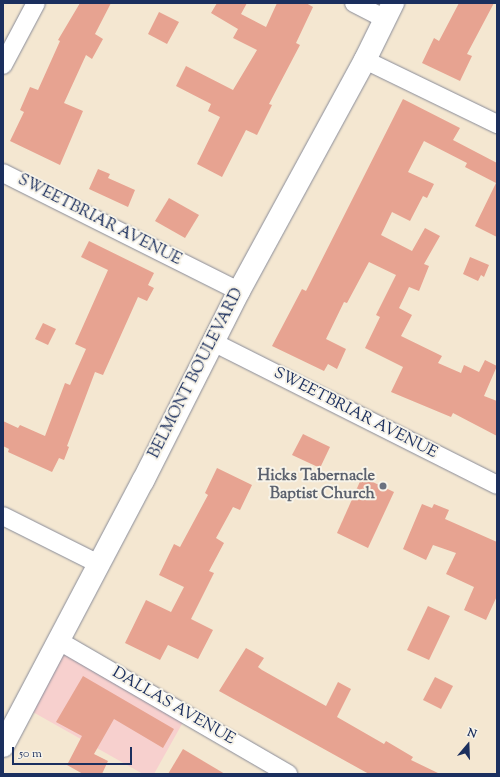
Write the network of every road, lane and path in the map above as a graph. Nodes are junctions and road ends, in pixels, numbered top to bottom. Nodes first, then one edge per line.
1 (36, 3) edge
2 (354, 3) edge
3 (389, 11) edge
4 (365, 60) junction
5 (3, 64) edge
6 (497, 124) edge
7 (3, 173) edge
8 (239, 291) junction
9 (213, 342) junction
10 (497, 485) edge
11 (3, 516) edge
12 (99, 564) junction
13 (59, 641) junction
14 (3, 746) edge
15 (288, 774) edge

1 - 5 street
2 - 3 street
3 - 4 street, BELMONT BOULEVARD
4 - 6 street
4 - 8 street, BELMONT BOULEVARD
7 - 8 street, SWEETBRIAR AVENUE
8 - 9 street, BELMONT BOULEVARD
9 - 10 street, SWEETBRIAR AVENUE
9 - 12 street, BELMONT BOULEVARD
11 - 12 street
12 - 13 street, BELMONT BOULEVARD
13 - 14 street, BELMONT BOULEVARD
13 - 15 street, DALLAS AVENUE

